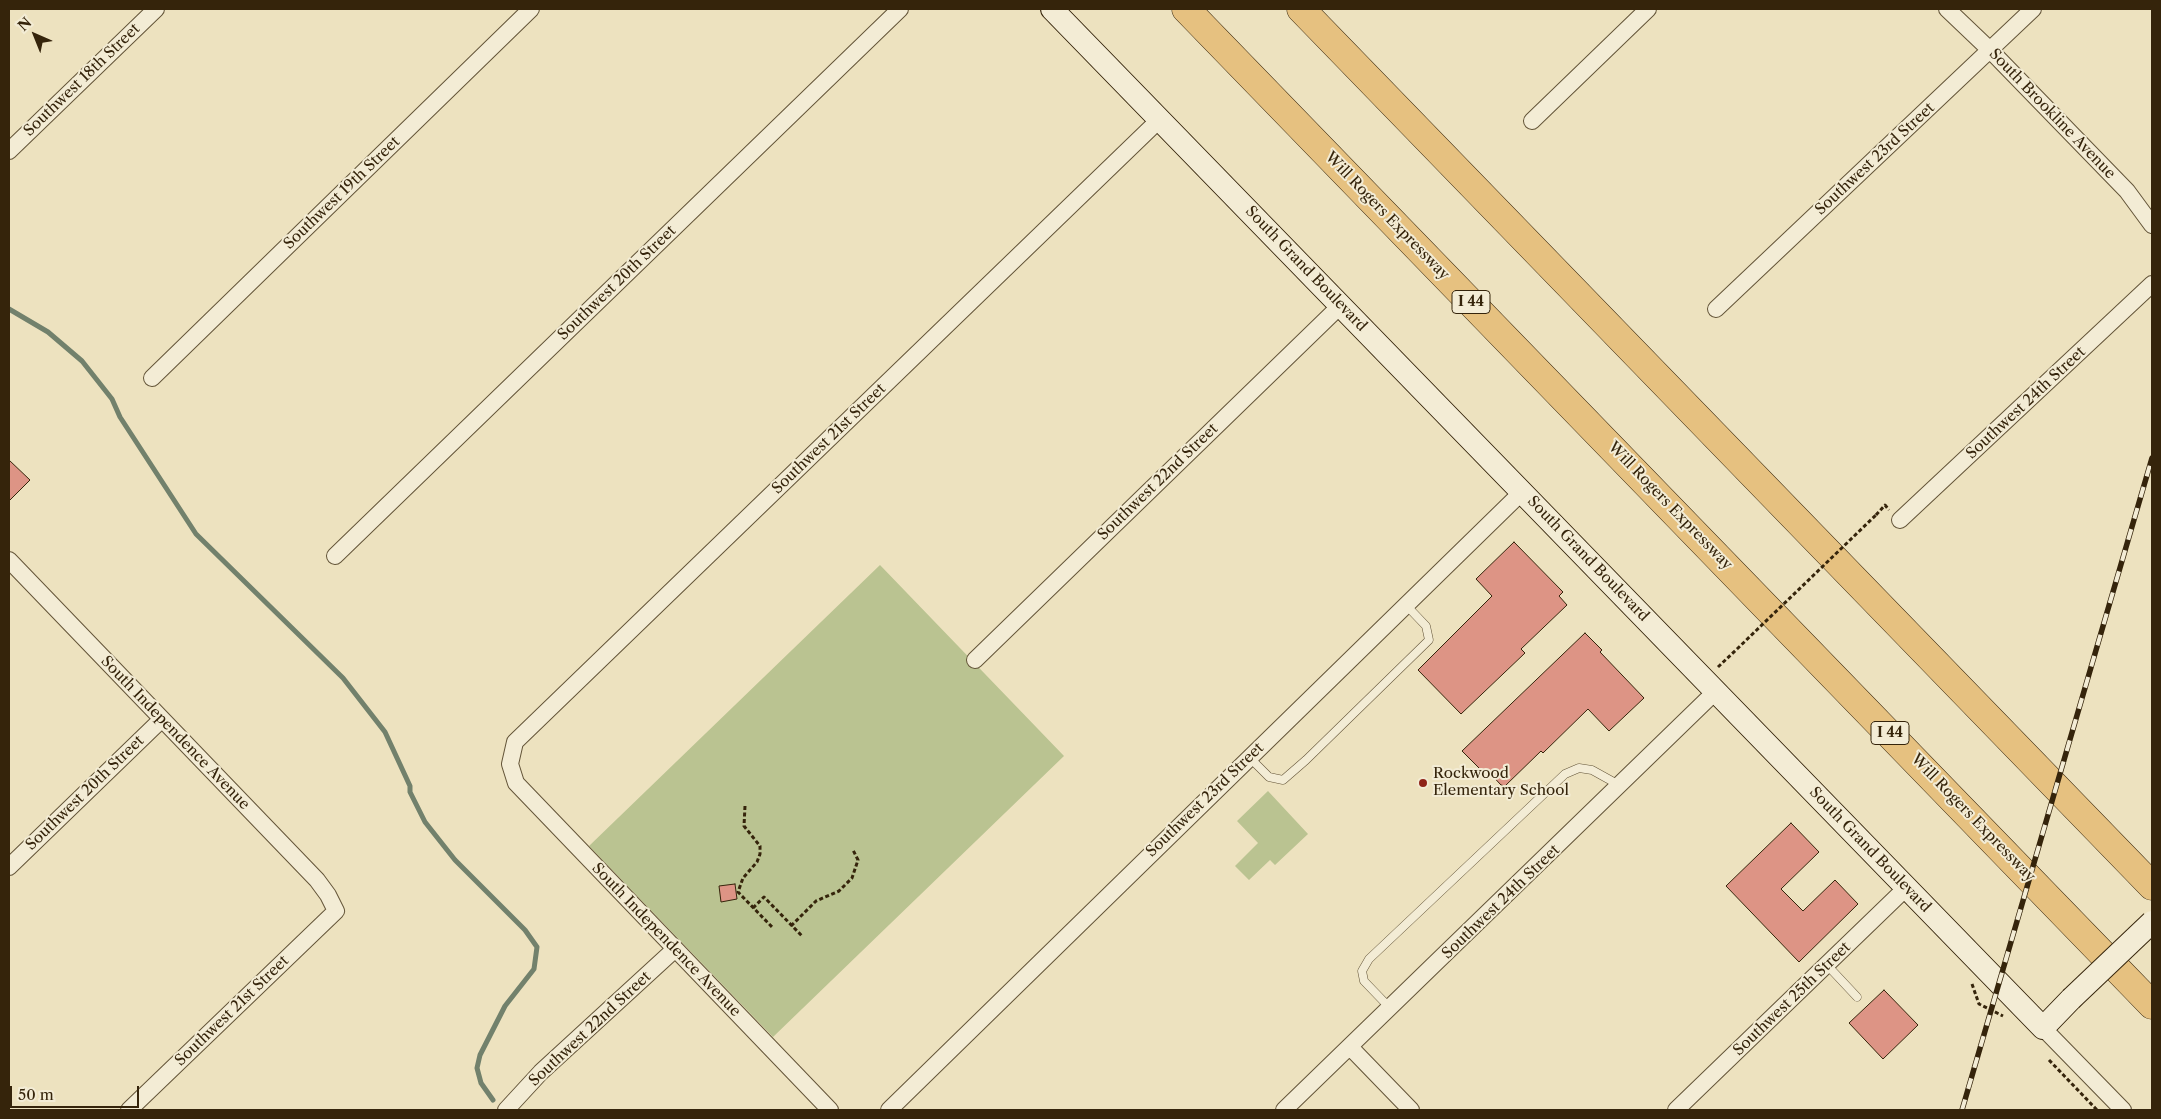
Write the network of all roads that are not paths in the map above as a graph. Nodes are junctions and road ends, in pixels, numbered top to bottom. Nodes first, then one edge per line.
1 (156, 9) edge
2 (531, 9) edge
3 (900, 9) edge
4 (1052, 9) edge
5 (1186, 9) edge
6 (1302, 9) edge
7 (1648, 9) edge
8 (1947, 9) edge
9 (2033, 9) edge
10 (1990, 50) junction
11 (1160, 119) junction
12 (1532, 122) dead end
13 (9, 151) edge
14 (2152, 225) edge
15 (2152, 284) edge
16 (1342, 305) junction
17 (1716, 310) dead end
18 (152, 378) dead end
19 (1523, 491) junction
20 (1900, 520) dead end
21 (335, 556) dead end
22 (9, 560) edge
23 (1406, 605) junction
24 (976, 660) dead end
25 (1716, 691) junction
26 (162, 719) junction
27 (1249, 757) junction
28 (510, 764) joint
29 (1620, 786) junction
30 (9, 867) edge
31 (2152, 886) edge
32 (1907, 888) junction
33 (336, 911) joint
34 (2152, 922) edge
35 (674, 950) junction
36 (1827, 965) junction
37 (1857, 997) dead end
38 (2152, 1005) edge
39 (1390, 1008) junction
40 (2043, 1028) junction
41 (1350, 1047) junction
42 (129, 1110) edge
43 (506, 1110) edge
44 (830, 1110) edge
45 (888, 1110) edge
46 (1284, 1110) edge
47 (1411, 1110) edge
48 (1676, 1110) edge
49 (2123, 1110) edge

1 - 13 street, Southwest 18th Street
2 - 18 street, Southwest 19th Street
3 - 21 street, Southwest 20th Street
4 - 11 street, South Grand Boulevard
5 - 38 highway, Will Rogers Expressway / I 44
6 - 31 highway
7 - 12 street
8 - 10 street, South Brookline Avenue
9 - 10 street, Southwest 23rd Street
10 - 14 street, South Brookline Avenue
10 - 17 street, Southwest 23rd Street
11 - 16 street, South Grand Boulevard
11 - 28 street, Southwest 21st Street
15 - 20 street, Southwest 24th Street
16 - 19 street, South Grand Boulevard
16 - 24 street, Southwest 22nd Street
19 - 23 street, Southwest 23rd Street
19 - 25 street, South Grand Boulevard
22 - 26 street, South Independence Avenue
23 - 27 street, Southwest 23rd Street
23 - 27 lane
25 - 29 street, Southwest 24th Street
25 - 32 street, South Grand Boulevard
26 - 30 street, Southwest 20th Street
26 - 33 street, South Independence Avenue
27 - 45 street, Southwest 23rd Street
28 - 35 street, South Independence Avenue
29 - 39 street, Southwest 24th Street
29 - 39 lane
32 - 36 street, Southwest 25th Street
32 - 40 street, South Grand Boulevard
33 - 42 street, Southwest 21st Street
34 - 40 street, bridge
35 - 43 street, Southwest 22nd Street
35 - 44 street, South Independence Avenue
36 - 37 lane
36 - 48 street, Southwest 25th Street
39 - 41 street, Southwest 24th Street
40 - 49 street, South Grand Boulevard
41 - 46 street, Southwest 24th Street
41 - 47 street

